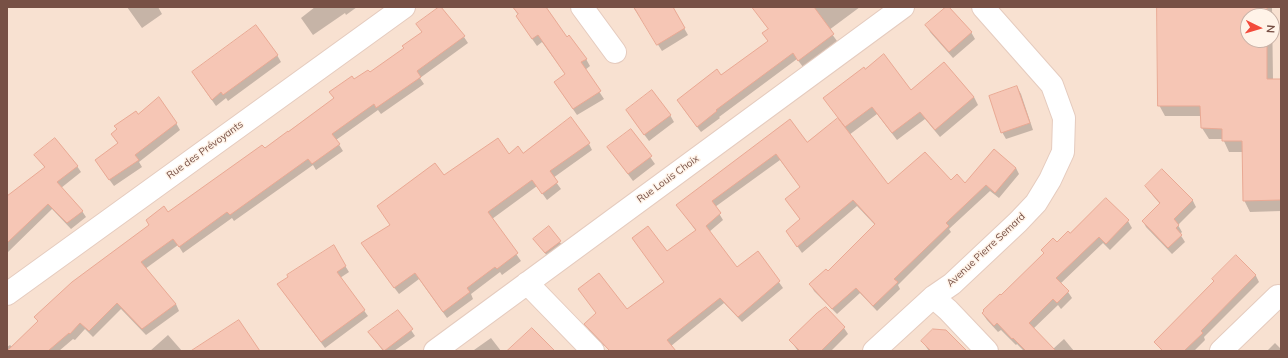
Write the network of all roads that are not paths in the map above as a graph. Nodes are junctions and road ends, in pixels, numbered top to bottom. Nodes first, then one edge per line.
1 (404, 7) edge
2 (582, 7) edge
3 (902, 7) edge
4 (983, 7) edge
5 (615, 52) dead end
6 (526, 283) junction
7 (7, 294) edge
8 (1278, 296) dead end
9 (934, 297) junction
10 (435, 351) edge
11 (593, 351) edge
12 (874, 351) edge
13 (987, 351) edge
14 (1221, 351) edge

1 - 7 street, Rue des Prévoyants
2 - 5 street
3 - 6 street, Rue Louis Choix
4 - 9 street, Avenue Pierre Semard
6 - 10 street, Rue Louis Choix
6 - 11 street
8 - 14 street
9 - 12 street, Avenue Pierre Semard
9 - 13 street

